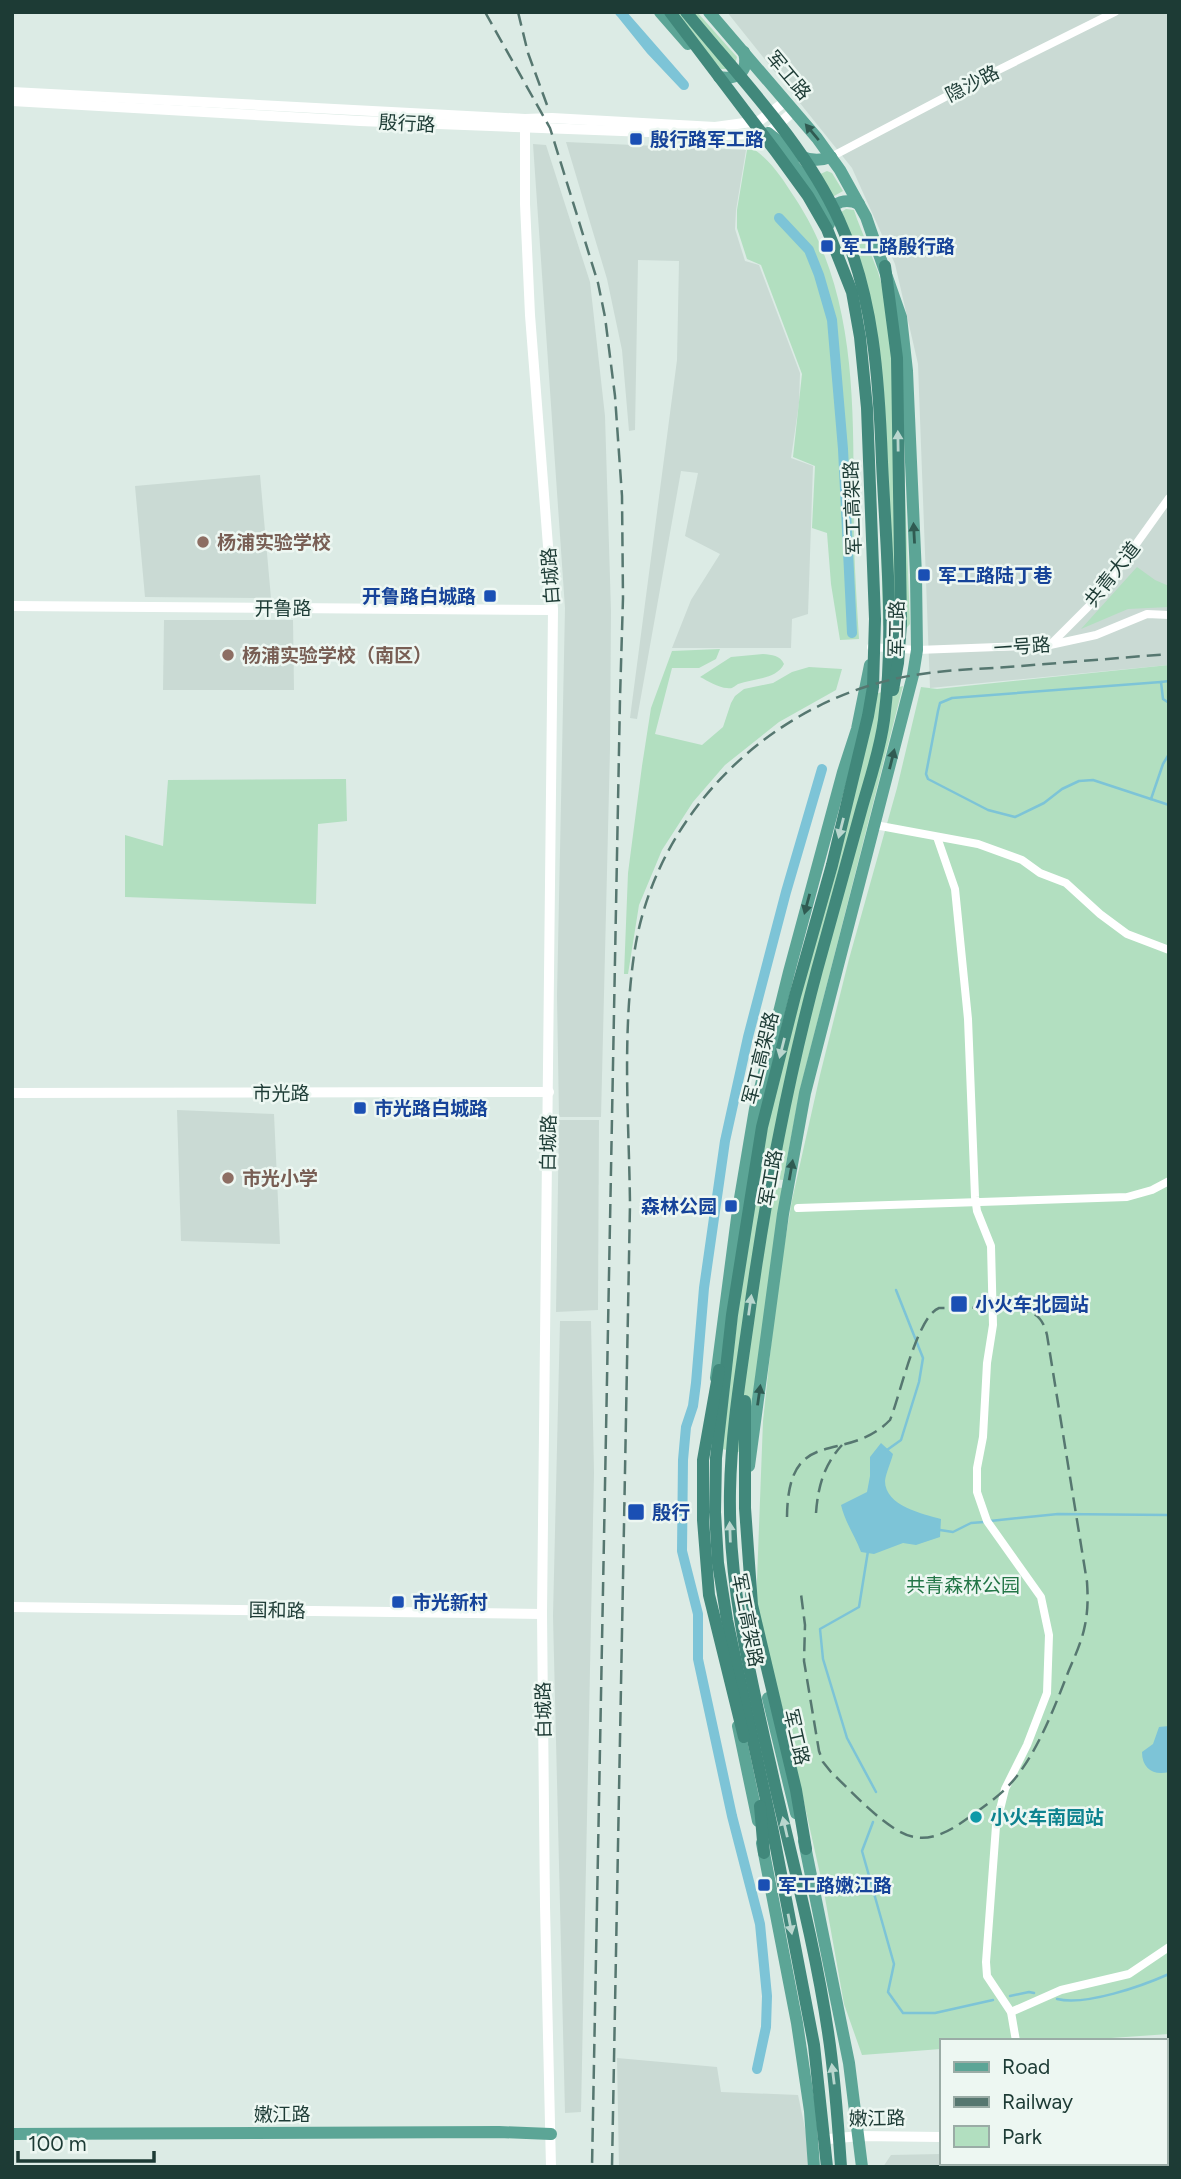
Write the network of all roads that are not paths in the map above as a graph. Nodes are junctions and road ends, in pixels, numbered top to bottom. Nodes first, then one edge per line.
1 (660, 12) edge
2 (670, 12) edge
3 (686, 12) edge
4 (709, 12) edge
5 (1115, 12) edge
6 (744, 52) junction
7 (719, 77) junction
8 (12, 92) edge
9 (12, 101) edge
10 (786, 101) junction
11 (794, 111) junction
12 (759, 121) junction
13 (525, 124) junction
14 (768, 133) junction
15 (831, 157) junction
16 (859, 204) junction
17 (826, 216) junction
18 (885, 266) junction
19 (1169, 498) edge
20 (12, 606) edge
21 (553, 610) junction
22 (1169, 615) edge
23 (1050, 645) junction
24 (871, 647) junction
25 (917, 650) junction
26 (883, 727) junction
27 (875, 825) junction
28 (937, 837) junction
29 (1169, 950) edge
30 (549, 1092) junction
31 (12, 1093) edge
32 (1169, 1181) edge
33 (976, 1203) junction
34 (797, 1208) dead end
35 (732, 1315) junction
36 (744, 1353) junction
37 (12, 1607) edge
38 (542, 1614) junction
39 (806, 1849) junction
40 (764, 1853) junction
41 (1169, 1947) edge
42 (1011, 2012) junction
43 (1016, 2039) edge
44 (12, 2134) edge
45 (551, 2134) junction
46 (859, 2136) junction
47 (940, 2137) edge
48 (813, 2140) junction
49 (551, 2167) edge
50 (814, 2167) edge
51 (827, 2167) edge
52 (841, 2167) edge
53 (862, 2167) edge

1 - 7 main road, 军工路
2 -> 35 highway, 军工高架路
3 - 26 highway, 军工高架路
4 - 6 main road, 军工路
5 - 15 street, 隐沙路
6 - 7 main road, 军工路
6 - 10 main road, 军工路
7 - 12 main road, 军工路
8 - 13 main road, 殷行路
9 - 13 main road, 殷行路
10 - 11 main road, 军工路
10 - 12 main road, 殷行路
11 - 14 main road
15 -> 11 main road, 军工路
12 - 13 main road, 殷行路
12 - 14 main road, 军工路
13 - 14 main road, 殷行路
13 - 21 street, 白城路
14 - 15 main road, 军工路
14 - 17 main road, 军工路
15 - 16 main road, 军工路
16 - 17 main road
16 - 18 main road, 军工路
17 - 24 main road, 军工路
25 -> 18 main road, 军工路
26 -> 18 highway
19 - 23 street, 共青大道
20 - 21 street, 开鲁路
21 - 30 street, 白城路
22 - 23 street, 一号路
23 - 25 street, 一号路
24 - 25 street, 一号路
24 -> 40 main road, 军工路
27 -> 25 main road, 军工路
36 -> 26 highway, 军工高架路
27 - 28 street
39 -> 27 main road, 军工路
28 - 29 street
28 - 33 street
30 - 31 street, 市光路
30 - 38 street, 白城路
32 - 33 street
33 - 34 street
33 - 42 street
35 - 40 highway
35 -> 51 highway, 军工高架路
36 - 39 highway
52 -> 36 highway, 军工高架路
37 - 38 street, 国和路
38 - 45 street, 白城路
39 - 46 main road, 军工路
40 - 48 main road, 军工路
41 - 42 street
42 - 43 street
44 - 45 main road, 嫩江路
45 - 49 street, 白城路
46 - 47 street, 嫩江路
46 - 48 street, 嫩江路
46 - 53 main road, 军工路
48 - 50 main road, 军工路

